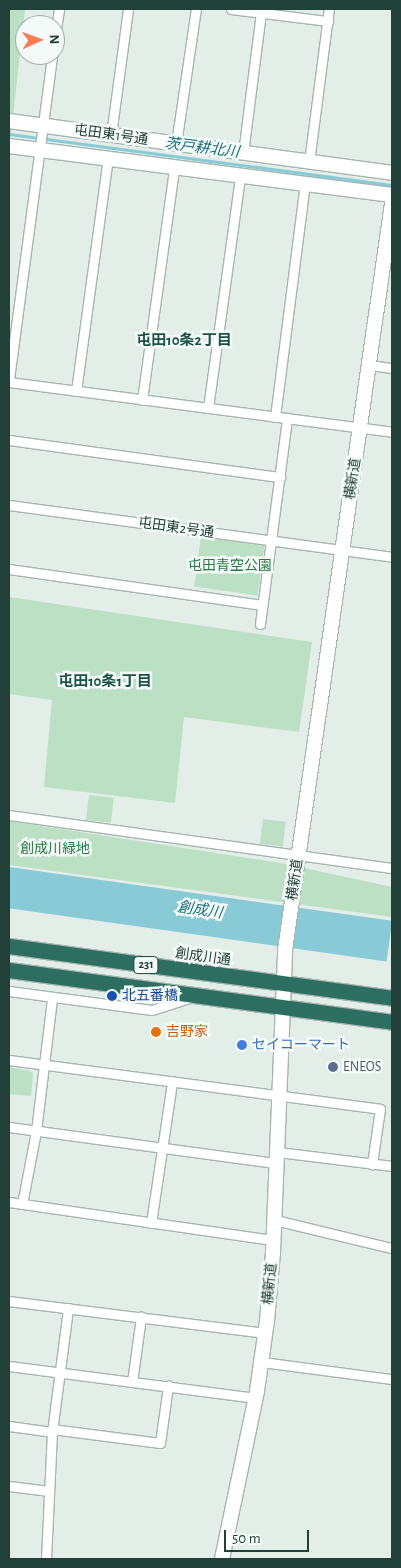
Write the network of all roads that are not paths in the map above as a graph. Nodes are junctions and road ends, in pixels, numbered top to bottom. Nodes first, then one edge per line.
1 (128, 9) edge
2 (196, 9) edge
3 (231, 9) edge
4 (329, 9) edge
5 (261, 13) junction
6 (328, 21) junction
7 (51, 65) edge
8 (9, 122) edge
9 (42, 130) junction
10 (111, 135) junction
11 (176, 144) junction
12 (9, 146) edge
13 (39, 147) junction
14 (243, 153) junction
15 (108, 158) junction
16 (309, 162) junction
17 (174, 168) junction
18 (392, 173) edge
19 (240, 176) junction
20 (305, 184) junction
21 (392, 194) edge
22 (392, 202) edge
23 (370, 366) junction
24 (392, 368) edge
25 (9, 381) edge
26 (76, 391) junction
27 (142, 400) junction
28 (208, 408) junction
29 (275, 417) junction
30 (287, 418) junction
31 (360, 428) junction
32 (392, 432) edge
33 (9, 440) edge
34 (280, 477) junction
35 (9, 505) edge
36 (272, 542) junction
37 (343, 551) junction
38 (392, 558) edge
39 (9, 569) edge
40 (262, 604) junction
41 (260, 624) dead end
42 (9, 816) edge
43 (299, 856) junction
44 (392, 868) edge
45 (9, 946) edge
46 (9, 970) edge
47 (283, 984) junction
48 (9, 991) edge
49 (198, 995) junction
50 (52, 998) junction
51 (392, 998) edge
52 (281, 1007) junction
53 (392, 1022) edge
54 (9, 1060) edge
55 (45, 1065) junction
56 (172, 1082) junction
57 (280, 1094) junction
58 (9, 1127) edge
59 (36, 1131) junction
60 (162, 1148) junction
61 (278, 1158) junction
62 (372, 1164) junction
63 (392, 1166) edge
64 (9, 1202) edge
65 (22, 1204) junction
66 (274, 1220) junction
67 (151, 1223) junction
68 (274, 1240) junction
69 (392, 1248) edge
70 (9, 1301) edge
71 (68, 1308) junction
72 (141, 1317) junction
73 (265, 1333) junction
74 (262, 1362) junction
75 (9, 1366) edge
76 (60, 1372) junction
77 (392, 1379) edge
78 (132, 1382) junction
79 (168, 1386) junction
80 (256, 1398) junction
81 (9, 1426) edge
82 (52, 1430) junction
83 (9, 1486) edge
84 (49, 1491) junction
85 (46, 1559) edge
86 (222, 1559) edge

1 - 10 street
2 - 11 street
3 - 5 street
4 - 6 street
5 - 6 street
5 - 14 street
6 - 16 street
7 - 9 street
8 - 9 street, 屯田東1号通
9 - 10 street, 屯田東1号通
9 - 13 street
10 - 11 street, 屯田東1号通
11 - 14 street, 屯田東1号通
12 - 13 street, 屯田東1号通
13 - 15 street, 屯田東1号通
13 - 25 street
14 - 16 street, 屯田東1号通
15 - 17 street, 屯田東1号通
15 - 26 street
16 - 18 street, 屯田東1号通
17 - 19 street, 屯田東1号通
17 - 27 street
19 - 20 street, 屯田東1号通
19 - 28 street
20 - 21 street, 屯田東1号通
20 - 29 street
22 - 23 street, 横新道
23 - 24 street
23 - 31 street, 横新道
25 - 26 street
26 - 27 street
27 - 28 street
28 - 29 street
29 - 30 street
30 - 31 street
30 - 34 street
31 - 32 street
31 - 37 street, 横新道
33 - 34 street
34 - 36 street
35 - 36 street, 屯田東2号通
36 - 37 street, 屯田東2号通
36 - 40 street
37 - 38 street, 屯田東2号通
37 - 43 street, 横新道
39 - 40 street
40 - 41 street
42 - 43 street
43 - 44 street
43 - 47 street, 横新道
45 - 47 highway, 創成川通 / 231
46 - 49 highway, 231
47 - 51 highway, 創成川通 / 231
47 - 52 street, 横新道
48 - 50 street
49 - 50 street
49 - 52 highway, 231
50 - 55 street
52 - 53 highway, 231
52 - 57 street, 横新道
54 - 55 street
55 - 56 street
55 - 59 street
56 - 57 street
56 - 60 street
57 - 61 street, 横新道
57 - 62 street
58 - 59 street
59 - 60 street
59 - 65 street
60 - 61 street
60 - 67 street
61 - 62 street
61 - 66 street, 横新道
62 - 63 street
64 - 65 street
65 - 67 street
66 - 68 street, 横新道
66 - 69 street
67 - 68 street
68 - 73 street, 横新道
70 - 71 street
71 - 72 street
71 - 76 street
72 - 73 street
72 - 78 street
73 - 74 street, 横新道
74 - 77 street
74 - 80 street, 横新道
75 - 76 street
76 - 78 street
76 - 82 street
78 - 79 street
79 - 80 street
79 - 82 street
80 - 86 street, 横新道
81 - 82 street
82 - 84 street
83 - 84 street
84 - 85 street

